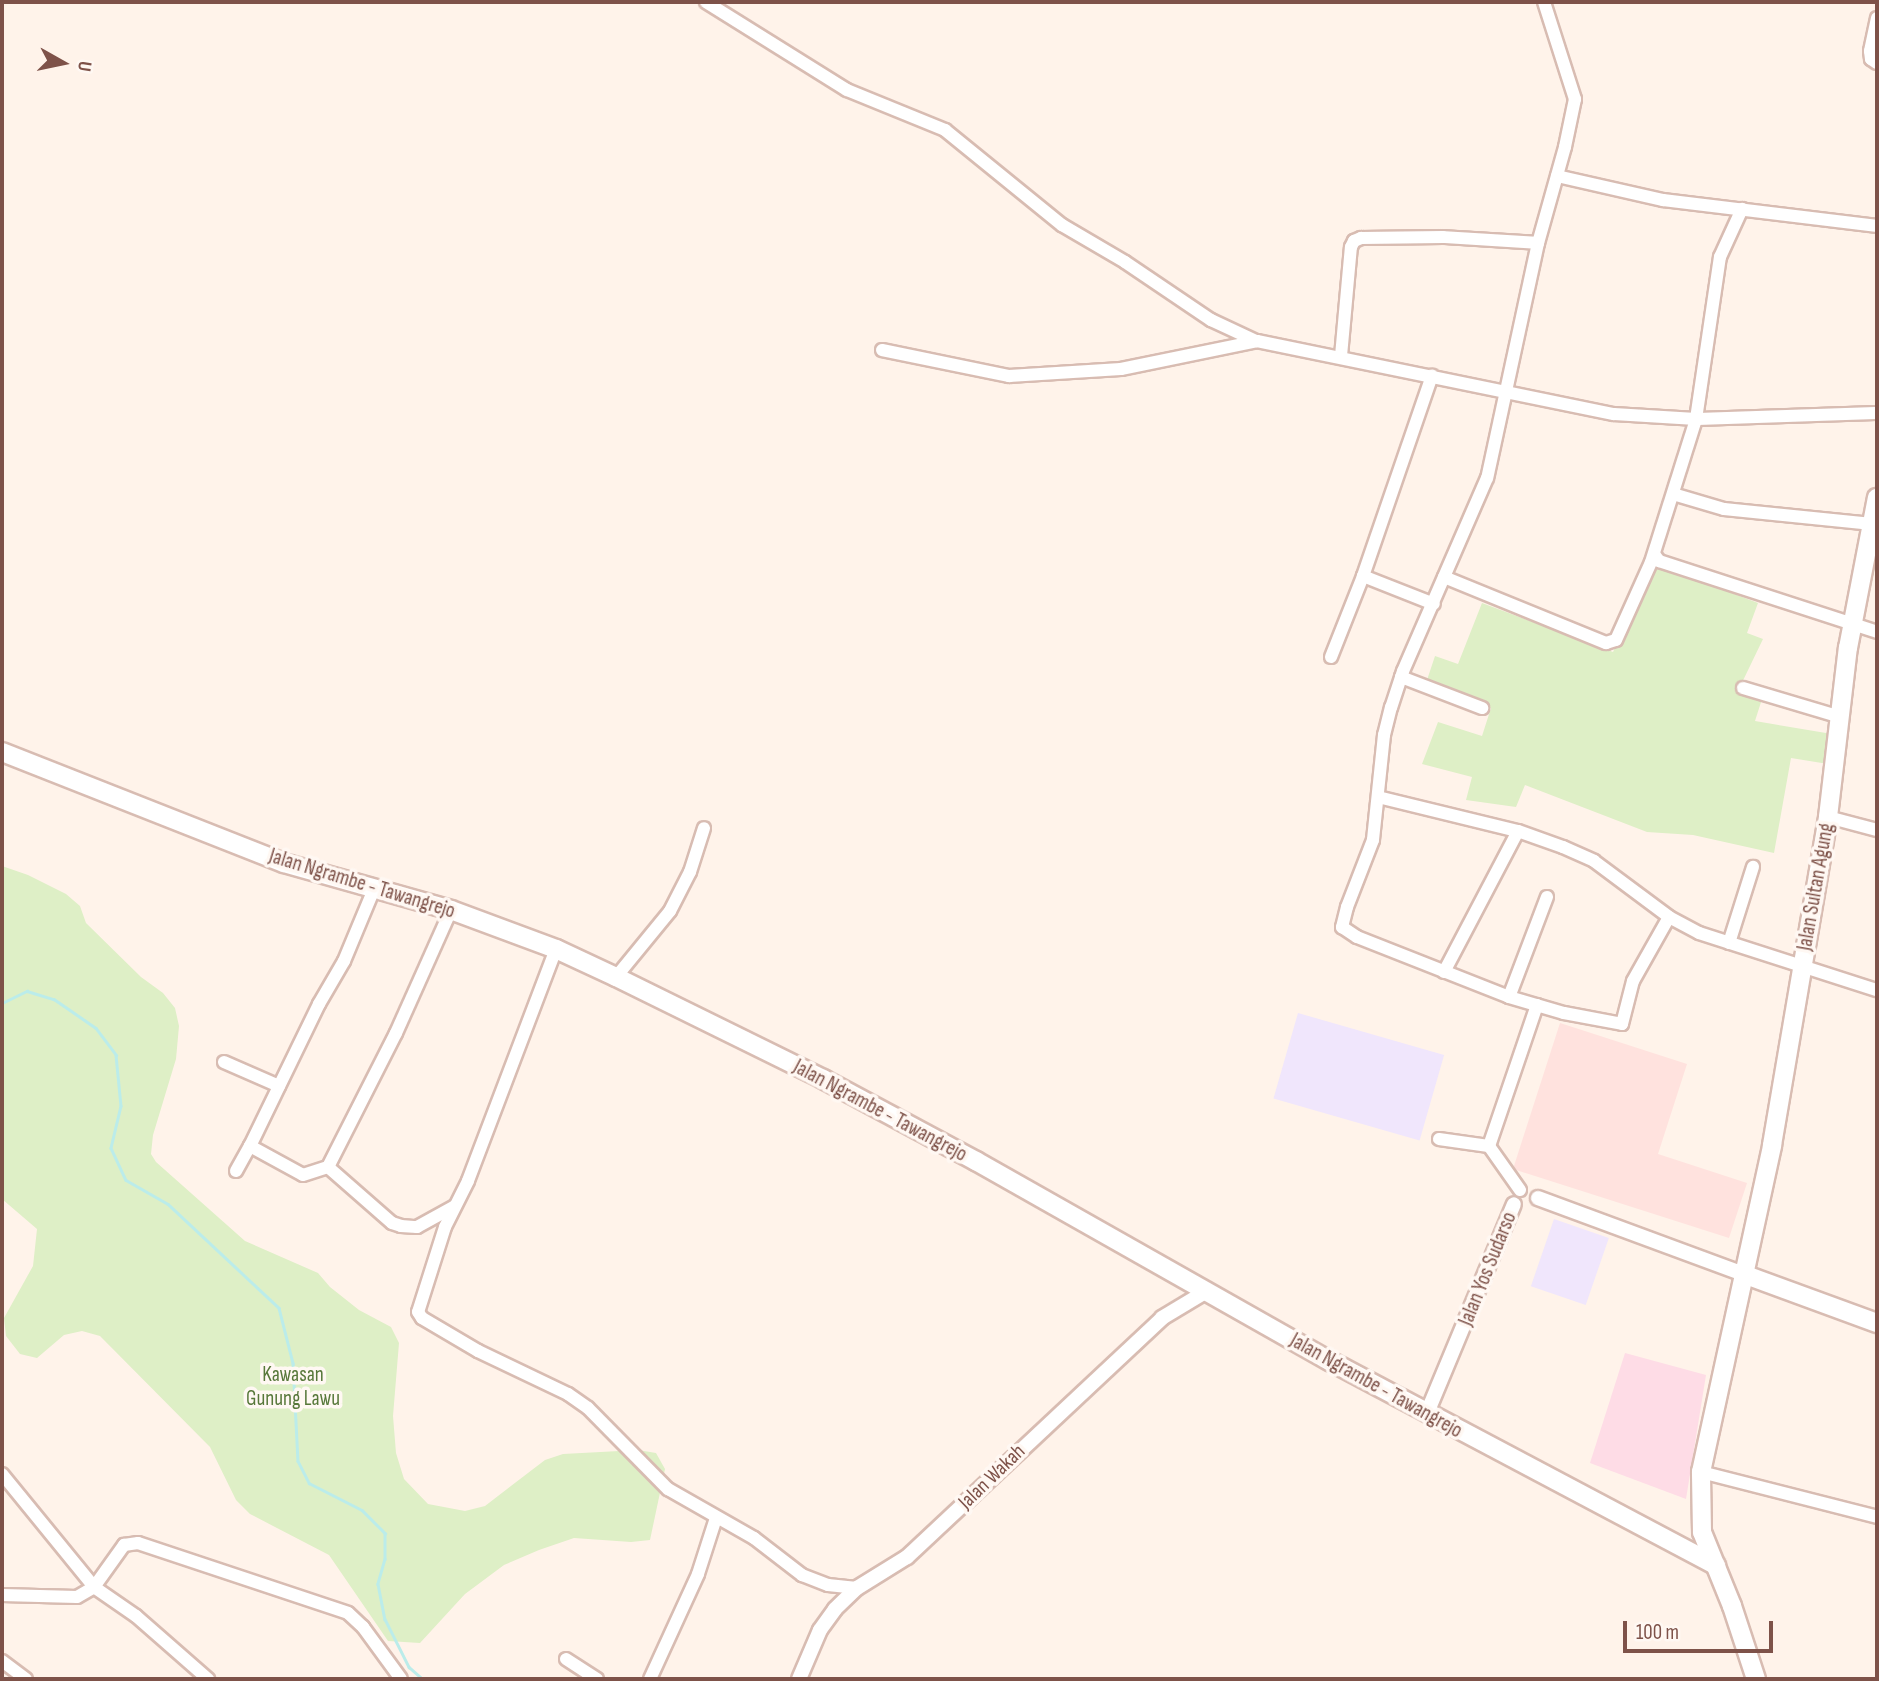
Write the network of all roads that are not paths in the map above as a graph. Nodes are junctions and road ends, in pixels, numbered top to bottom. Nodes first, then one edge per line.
1 (706, 2) edge
2 (1544, 2) edge
3 (1877, 18) edge
4 (1877, 63) edge
5 (1557, 176) junction
6 (1742, 209) junction
7 (1877, 226) edge
8 (1538, 243) junction
9 (1257, 341) junction
10 (883, 350) dead end
11 (1341, 356) junction
12 (1432, 376) junction
13 (1505, 393) junction
14 (1877, 413) edge
15 (1696, 419) junction
16 (1673, 494) junction
17 (1877, 498) edge
18 (1872, 524) junction
19 (1654, 554) junction
20 (1363, 576) junction
21 (1444, 577) junction
22 (1434, 604) junction
23 (1852, 624) junction
24 (1877, 632) edge
25 (1331, 657) dead end
26 (1401, 677) junction
27 (1743, 688) dead end
28 (1482, 708) dead end
29 (1840, 717) junction
30 (2, 752) edge
31 (1378, 797) junction
32 (1828, 817) junction
33 (704, 828) dead end
34 (1877, 830) edge
35 (1518, 831) junction
36 (1753, 867) dead end
37 (374, 888) junction
38 (1547, 897) dead end
39 (451, 910) junction
40 (1669, 917) junction
41 (1729, 943) junction
42 (556, 949) junction
43 (1802, 964) junction
44 (1444, 972) junction
45 (617, 977) junction
46 (1877, 990) edge
47 (1509, 997) junction
48 (1537, 1006) junction
49 (224, 1062) dead end
50 (279, 1086) junction
51 (1439, 1139) dead end
52 (250, 1146) junction
53 (1489, 1146) junction
54 (328, 1167) junction
55 (236, 1171) dead end
56 (1520, 1189) junction
57 (1538, 1198) joint
58 (1514, 1204) joint
59 (455, 1205) junction
60 (1743, 1274) junction
61 (1208, 1292) junction
62 (1877, 1323) edge
63 (1427, 1413) junction
64 (1701, 1472) junction
65 (2, 1474) edge
66 (1877, 1517) edge
67 (716, 1518) junction
68 (1716, 1565) junction
69 (94, 1587) junction
70 (857, 1588) junction
71 (2, 1595) edge
72 (566, 1659) dead end
73 (2, 1661) edge
74 (26, 1679) edge
75 (208, 1679) edge
76 (401, 1679) edge
77 (597, 1679) edge
78 (650, 1679) edge
79 (799, 1679) edge
80 (1756, 1679) edge

1 - 9 street
2 - 5 street
3 - 4 street
5 - 6 street
5 - 8 street
6 - 7 street
6 - 15 street
8 - 11 street
8 - 13 street
9 - 10 street
9 - 11 street
11 - 12 street
12 - 13 street
12 - 20 street
13 - 15 street
13 - 21 street
14 - 15 street
15 - 16 street
16 - 18 street
16 - 19 street
17 - 18 main road, Jalan Sultan Agung
18 - 23 main road, Jalan Sultan Agung
19 - 21 street
19 - 23 street
20 - 22 street
20 - 25 street
21 - 22 street
22 - 26 street
23 - 24 street
23 - 29 main road, Jalan Sultan Agung
26 - 28 street
26 - 31 street
27 - 29 street
29 - 32 main road, Jalan Sultan Agung
30 - 37 main road, Jalan Ngrambe - Tawangrejo
31 - 35 street
31 - 44 street
32 - 34 street
32 - 43 main road, Jalan Sultan Agung
33 - 45 street
35 - 40 street
35 - 44 street
36 - 41 street
37 - 39 main road, Jalan Ngrambe - Tawangrejo
37 - 50 street
38 - 47 street
39 - 42 main road, Jalan Ngrambe - Tawangrejo
39 - 54 street
40 - 41 street
40 - 48 street
41 - 43 street
42 - 45 main road, Jalan Ngrambe - Tawangrejo
42 - 59 street
43 - 46 street
43 - 60 main road, Jalan Sultan Agung
44 - 47 street
45 - 61 main road, Jalan Ngrambe - Tawangrejo
47 - 48 street
48 - 53 street
49 - 50 street
50 - 52 street
51 - 53 street
52 - 54 street
52 - 55 street
53 - 56 street
54 - 59 street
56 - 57 street, Jalan Yos Sudarso
56 - 58 street, Jalan Yos Sudarso
57 - 60 street, Jalan Yos Sudarso
58 - 63 street, Jalan Yos Sudarso
59 - 67 street
60 - 62 main road
60 - 64 main road, Jalan Sultan Agung
61 - 63 main road, Jalan Ngrambe - Tawangrejo
61 - 70 street, Jalan Wakah
63 - 68 main road, Jalan Ngrambe - Tawangrejo
64 - 66 street
64 - 68 main road, Jalan Sultan Agung
65 - 69 street
67 - 70 street
67 - 78 street
68 - 80 main road, Jalan Sultan Agung
69 - 71 street
69 - 75 street
69 - 76 street
70 - 79 street, Jalan Wakah
72 - 77 street
73 - 74 street

